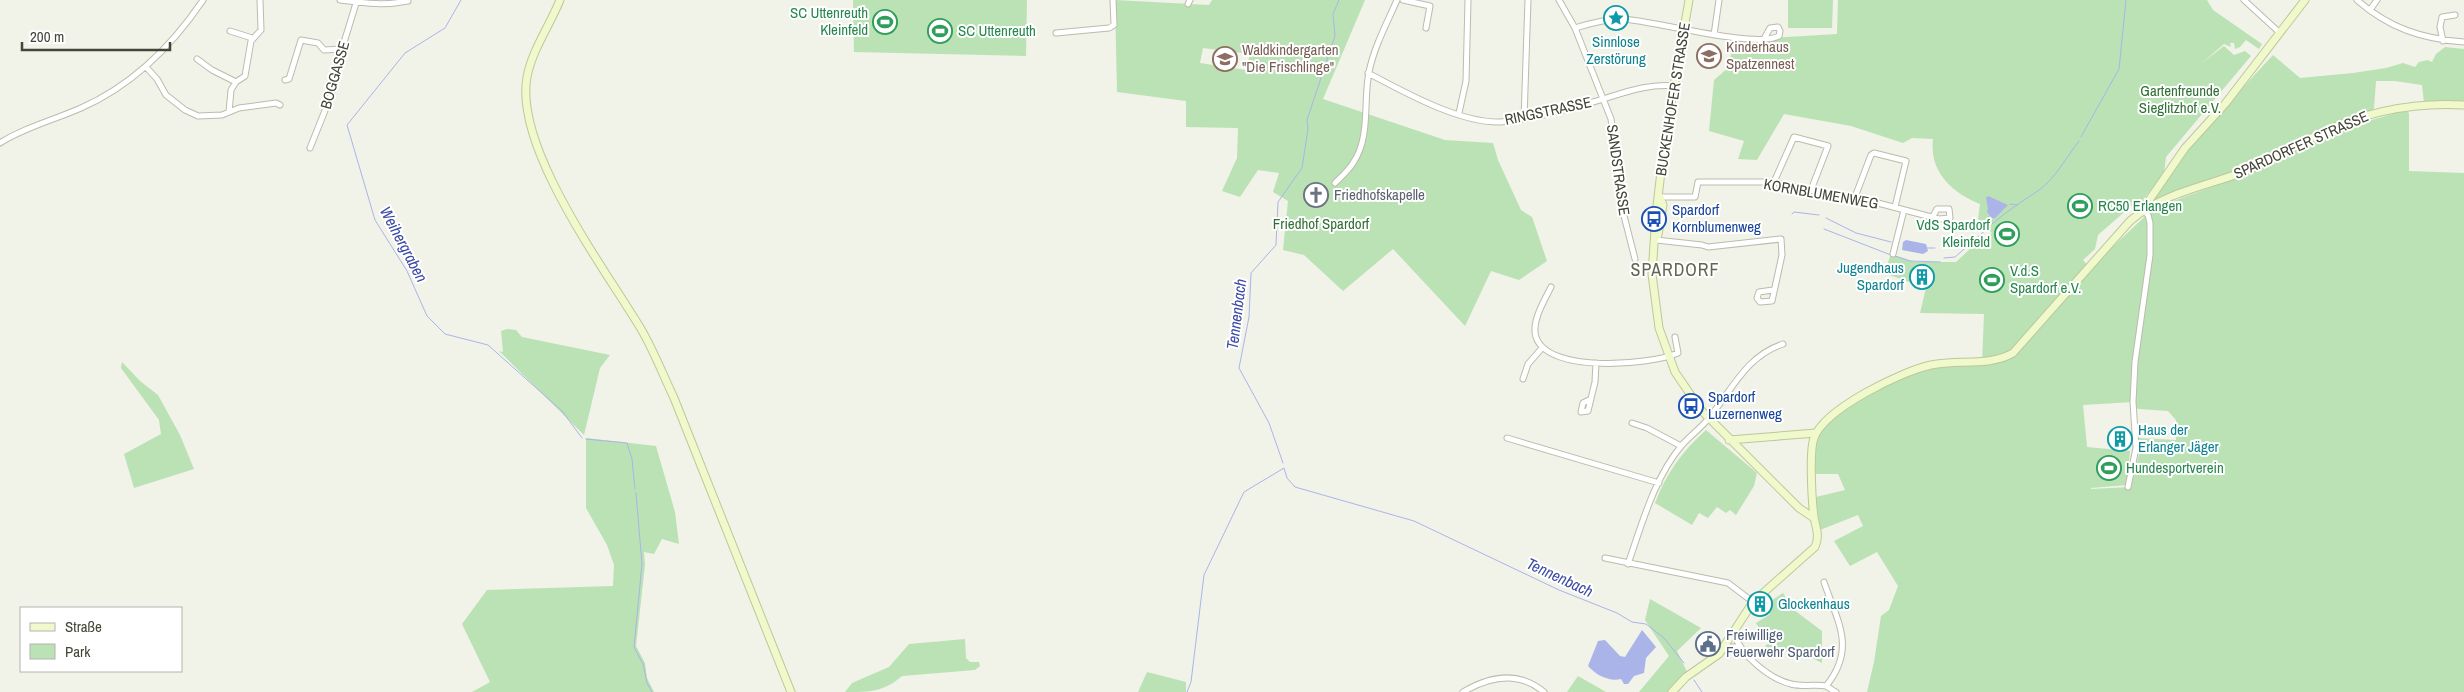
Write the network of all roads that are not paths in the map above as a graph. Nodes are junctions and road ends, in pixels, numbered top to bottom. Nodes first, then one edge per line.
1 (203, 0) edge
2 (260, 0) edge
3 (340, 0) edge
4 (560, 0) edge
5 (1113, 0) edge
6 (1397, 0) edge
7 (1403, 0) edge
8 (1468, 0) edge
9 (1528, 0) edge
10 (1560, 0) edge
11 (1689, 0) edge
12 (1719, 0) edge
13 (2244, 0) edge
14 (2305, 0) edge
15 (2357, 0) edge
16 (2377, 0) edge
17 (357, 1) edge
18 (408, 1) edge
19 (2370, 10) junction
20 (2455, 15) dead end
21 (1426, 28) dead end
22 (1575, 28) junction
23 (1685, 29) junction
24 (230, 31) dead end
25 (1056, 32) dead end
26 (2280, 33) junction
27 (1714, 35) junction
28 (252, 38) junction
29 (1764, 39) dead end
30 (2443, 41) junction
31 (2464, 42) edge
32 (342, 49) junction
33 (197, 59) dead end
34 (146, 67) junction
35 (1368, 73) junction
36 (285, 80) dead end
37 (236, 82) junction
38 (1675, 86) junction
39 (1604, 99) junction
40 (280, 105) dead end
41 (2464, 106) edge
42 (230, 112) junction
43 (1459, 114) junction
44 (1524, 118) junction
45 (0, 143) edge
46 (310, 148) dead end
47 (1774, 182) junction
48 (1336, 184) dead end
49 (1811, 190) junction
50 (1855, 197) junction
51 (1660, 198) junction
52 (1895, 208) junction
53 (2143, 209) junction
54 (1904, 210) junction
55 (1933, 216) dead end
56 (1656, 240) junction
57 (1893, 254) dead end
58 (1635, 259) dead end
59 (1550, 287) dead end
60 (1773, 290) dead end
61 (1674, 337) dead end
62 (1783, 344) dead end
63 (1542, 348) junction
64 (1668, 357) junction
65 (1596, 363) junction
66 (1523, 379) dead end
67 (1589, 400) dead end
68 (1709, 419) junction
69 (1632, 423) dead end
70 (1816, 433) junction
71 (1507, 438) dead end
72 (1729, 440) junction
73 (1681, 446) junction
74 (1659, 483) junction
75 (2128, 487) dead end
76 (1814, 518) junction
77 (1604, 558) dead end
78 (1628, 564) junction
79 (1824, 582) dead end
80 (1753, 602) junction
81 (1734, 634) junction
82 (1725, 647) junction
83 (1740, 647) junction
84 (1826, 686) junction
85 (791, 692) edge
86 (1463, 692) edge
87 (1544, 692) edge
88 (1672, 692) edge
89 (1836, 692) edge

1 - 34 street
2 - 28 street
3 - 17 street
4 - 85 street
5 - 25 street
6 - 35 street
7 - 21 street
8 - 43 street
9 - 44 street
10 - 22 street, SANDSTRASSE
11 - 23 street, BUCKENHOFER STRASSE
12 - 27 street
13 - 26 street
14 - 26 street
15 - 19 street
16 - 19 street
17 - 18 street
17 - 32 street, BOGGASSE
19 - 30 street
20 - 30 street
22 - 23 street
22 - 39 street, SANDSTRASSE
23 - 27 street
23 - 38 street, BUCKENHOFER STRASSE
24 - 28 street
26 - 53 street
27 - 29 street
28 - 37 street
30 - 31 street
32 - 36 street
32 - 46 street, BOGGASSE
33 - 37 street
34 - 42 street
34 - 45 street
35 - 43 street, RINGSTRASSE
35 - 48 street
37 - 42 street
38 - 39 street, RINGSTRASSE
38 - 51 street, BUCKENHOFER STRASSE
39 - 44 street, RINGSTRASSE
39 - 58 street, SANDSTRASSE
40 - 42 street
41 - 53 street, SPARDORFER STRASSE
43 - 44 street, RINGSTRASSE
47 - 49 street, KORNBLUMENWEG
47 - 49 street
47 - 51 street, KORNBLUMENWEG
49 - 50 street, KORNBLUMENWEG
50 - 52 street, KORNBLUMENWEG
50 - 52 street
51 - 56 street, BUCKENHOFER STRASSE
52 - 54 street, KORNBLUMENWEG
53 - 70 street, SPARDORFER STRASSE
53 - 75 street
54 - 55 street, KORNBLUMENWEG
54 - 57 street
56 - 60 street
56 - 64 street, BUCKENHOFER STRASSE
59 - 63 street
61 - 64 street
62 - 68 street
63 - 65 street
63 - 66 street
64 - 65 street
64 - 68 street, BUCKENHOFER STRASSE
65 - 67 street
68 - 72 street, BUCKENHOFER STRASSE
68 - 73 street
69 - 73 street
70 - 72 street
70 - 76 street
71 - 74 street
72 - 76 street, BUCKENHOFER STRASSE
73 - 74 street
74 - 78 street
76 - 80 street
77 - 78 street
78 - 80 street
79 - 84 street
80 - 81 street
81 - 82 street
81 - 83 street
82 - 83 street
82 - 88 street
83 - 84 street
84 - 89 street
86 - 87 street

